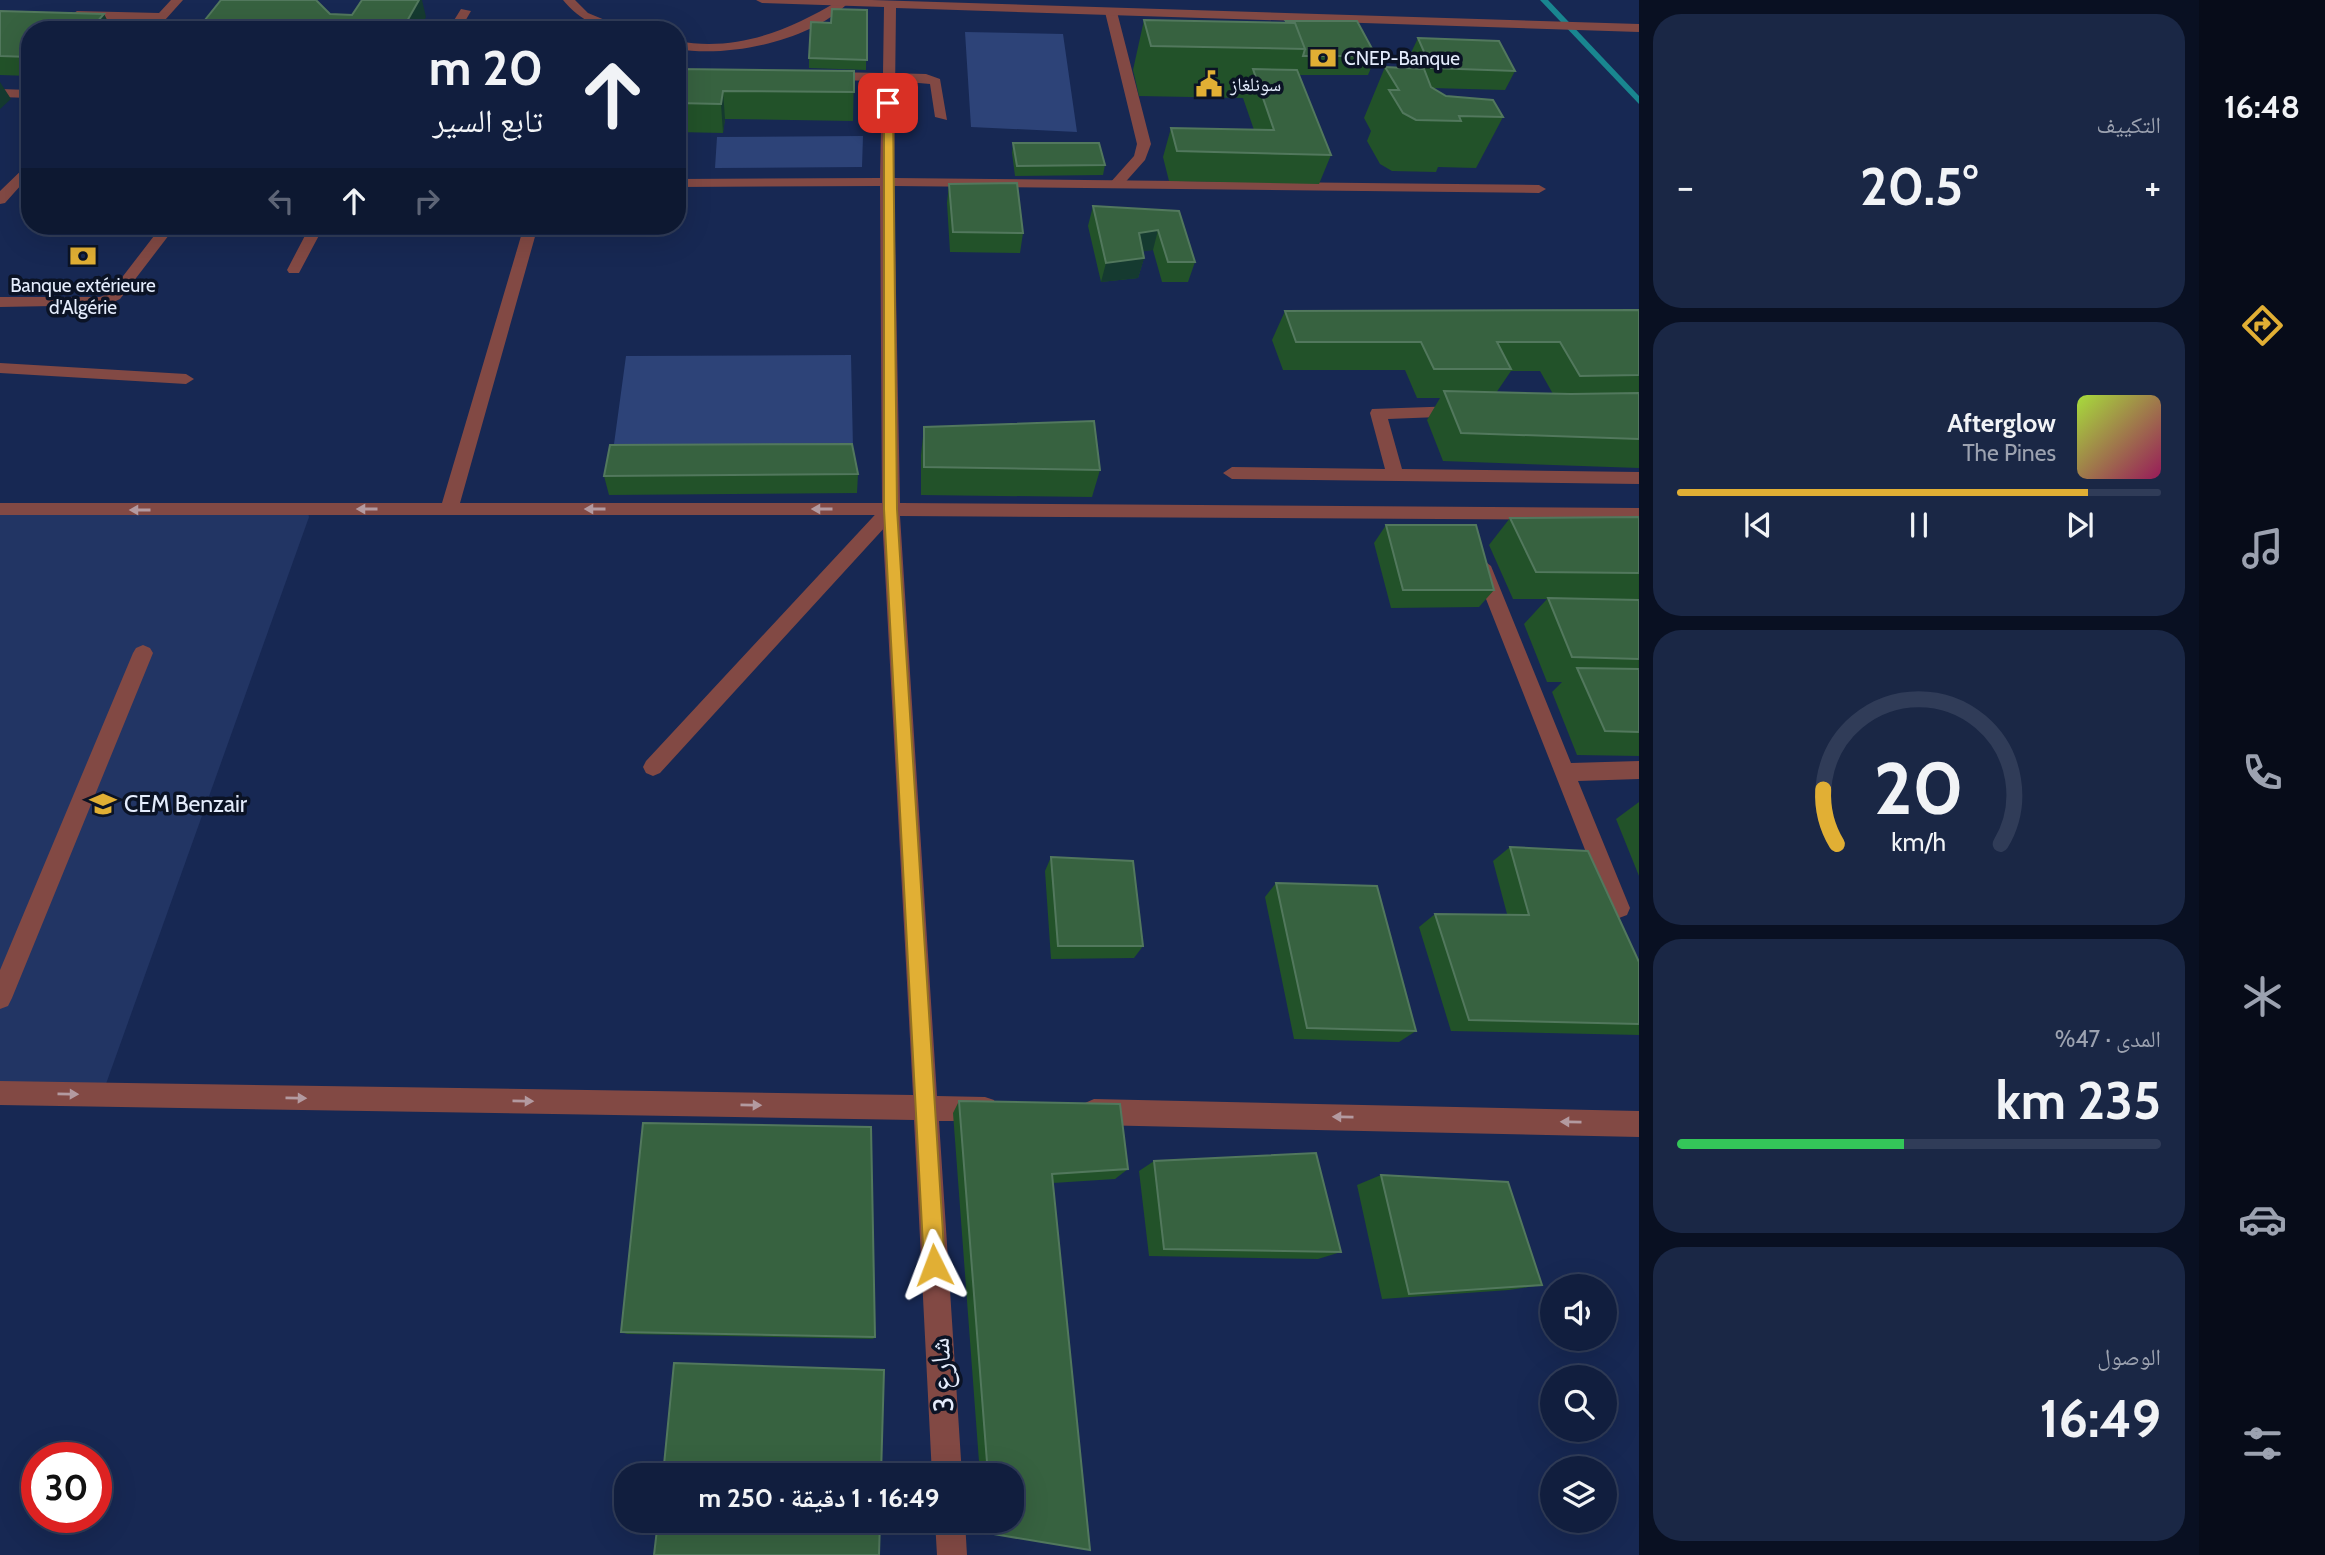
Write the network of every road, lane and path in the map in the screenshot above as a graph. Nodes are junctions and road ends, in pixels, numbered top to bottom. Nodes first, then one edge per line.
1 (177, 0) edge
2 (569, 0) edge
3 (762, 0) edge
4 (1171, 0) edge
5 (842, 3) junction
6 (890, 5) junction
7 (464, 10) dead end
8 (1111, 12) junction
9 (1177, 14) junction
10 (68, 15) edge
11 (162, 17) junction
12 (159, 21) edge
13 (458, 21) edge
14 (598, 21) edge
15 (1634, 28) edge
16 (686, 48) edge
17 (810, 76) edge
18 (889, 77) junction
19 (0, 93) edge
20 (21, 94) edge
21 (942, 117) dead end
22 (21, 176) edge
23 (887, 182) junction
24 (686, 183) edge
25 (1116, 184) junction
26 (1539, 189) dead end
27 (0, 200) edge
28 (162, 235) dead end
29 (312, 235) edge
30 (528, 235) edge
31 (294, 270) dead end
32 (0, 302) edge
33 (0, 368) edge
34 (186, 379) dead end
35 (1477, 412) edge
36 (1232, 473) dead end
37 (1395, 475) junction
38 (1482, 476) junction
39 (1639, 478) edge
40 (0, 509) edge
41 (449, 509) junction
42 (891, 509) junction
43 (1461, 513) junction
44 (1497, 513) junction
45 (1639, 514) edge
46 (143, 653) dead end
47 (653, 766) dead end
48 (1639, 771) edge
49 (1564, 772) junction
50 (1619, 908) dead end
51 (0, 998) edge
52 (0, 1093) edge
53 (925, 1108) junction
54 (1006, 1110) edge
55 (1074, 1111) edge
56 (1639, 1124) edge
57 (946, 1463) edge
58 (951, 1533) edge
59 (952, 1555) edge

1 - 11 street
2 - 14 street
3 - 5 street
4 - 9 street
5 - 6 street
5 - 16 street
6 - 8 street
6 - 18 street, شارع 3
7 - 13 street
8 - 9 street
8 - 25 street
9 - 15 street
10 - 11 street
11 - 12 street
17 - 18 street
18 - 21 street
18 - 23 street, شارع 3
19 - 20 street
22 - 27 street
23 - 24 street
23 - 25 street
23 - 42 street, شارع 3
25 - 26 street
28 - 32 street
29 - 31 street
30 - 41 street
33 - 34 street
35 - 37 street
36 - 37 street
37 - 38 street
38 - 39 street
38 - 44 street
41 -> 40 street
42 -> 41 street
42 - 43 street
42 - 47 street
42 - 53 street, شارع 3
43 - 44 street
43 - 49 street
44 - 45 street
46 - 51 street
48 - 49 street
49 - 50 street
52 -> 53 street
53 - 54 street
53 - 57 street, شارع 3
56 -> 55 street
58 - 59 street

